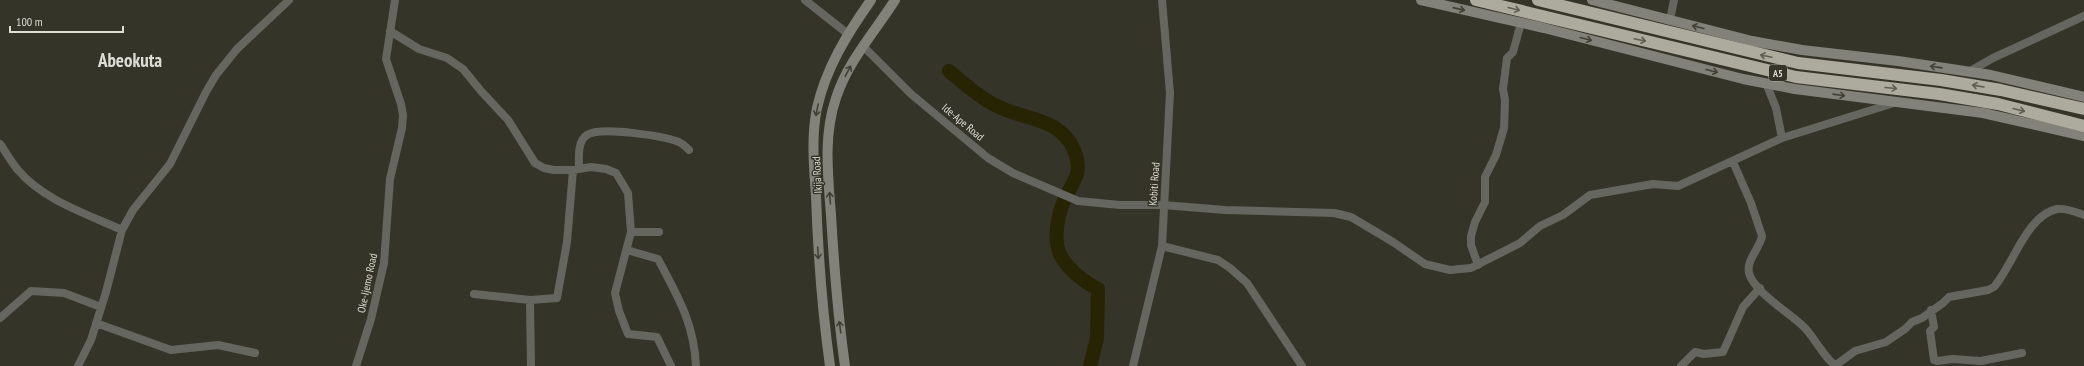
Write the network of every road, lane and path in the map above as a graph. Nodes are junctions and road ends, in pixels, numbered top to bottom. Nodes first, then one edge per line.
1 (289, 0) edge
2 (395, 0) edge
3 (805, 0) edge
4 (870, 0) edge
5 (895, 0) edge
6 (1162, 0) edge
7 (1421, 0) edge
8 (1476, 0) edge
9 (1538, 0) edge
10 (1592, 0) edge
11 (1674, 0) edge
12 (2084, 16) edge
13 (1670, 20) junction
14 (1521, 23) junction
15 (390, 31) junction
16 (848, 34) junction
17 (862, 46) junction
18 (1970, 71) junction
19 (1766, 83) junction
20 (2084, 97) edge
21 (1897, 102) junction
22 (2084, 109) edge
23 (2084, 126) edge
24 (2084, 136) edge
25 (1782, 138) junction
26 (0, 144) edge
27 (689, 150) dead end
28 (1733, 162) junction
29 (576, 170) junction
30 (1163, 205) junction
31 (2084, 215) edge
32 (122, 230) junction
33 (630, 232) junction
34 (659, 232) dead end
35 (1162, 246) junction
36 (627, 250) junction
37 (1478, 265) junction
38 (1760, 288) junction
39 (474, 294) dead end
40 (530, 300) junction
41 (102, 307) junction
42 (1931, 310) junction
43 (0, 318) edge
44 (96, 323) junction
45 (255, 352) dead end
46 (2022, 353) dead end
47 (78, 366) edge
48 (356, 366) edge
49 (531, 366) edge
50 (670, 366) edge
51 (696, 366) edge
52 (830, 366) edge
53 (845, 366) edge
54 (1133, 366) edge
55 (1302, 366) edge
56 (1681, 366) edge

1 - 32 street
2 - 15 street, Oke-Ijemo Road
3 - 16 street
4 - 16 street, Ikija Road
5 - 17 street, Ikija Road
6 - 30 street, Kobiti Road
7 -> 14 street
8 -> 23 highway, A5
22 -> 9 highway, A5
10 - 13 street
11 - 13 street
12 - 18 street
18 -> 13 street
14 -> 19 street
14 - 37 street
15 - 29 street
15 - 48 street, Oke-Ijemo Road
16 -> 52 street, Ikija Road
17 - 30 street, Ide-Ape Road
53 -> 17 street, Ikija Road
18 - 20 street
19 -> 21 street
19 - 25 street
21 - 24 street
21 - 25 street, Ide-Ape Road
25 - 28 street, Ide-Ape Road
26 - 32 street
27 - 29 street
28 - 37 street, Ide-Ape Road
28 - 38 street
29 - 33 street
29 - 40 street
30 - 35 street, Kobiti Road
30 - 37 street, Ide-Ape Road
31 - 42 street
32 - 41 street
33 - 34 street
33 - 36 street
35 - 54 street, Kobiti Road
35 - 55 street
36 - 50 street
36 - 51 street
38 - 42 street
38 - 56 street
39 - 40 street
40 - 49 street
41 - 43 street
41 - 44 street
42 - 46 street
44 - 45 street
44 - 47 street

